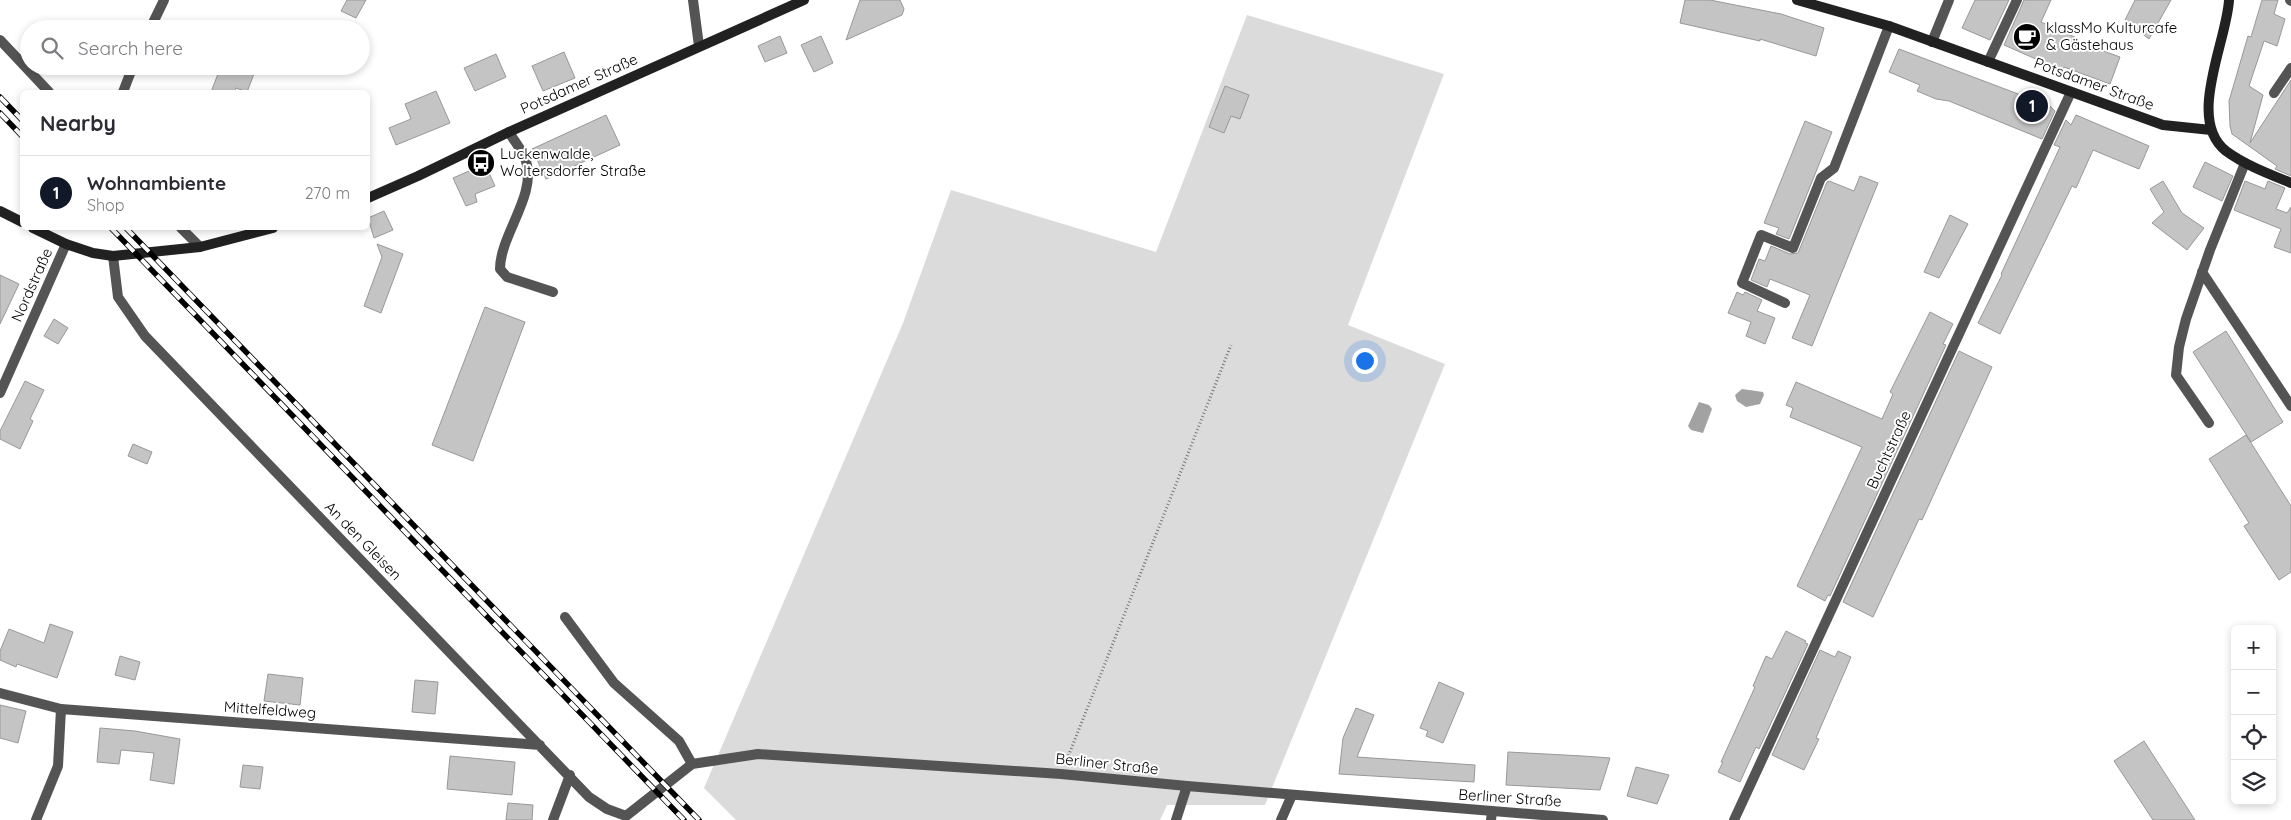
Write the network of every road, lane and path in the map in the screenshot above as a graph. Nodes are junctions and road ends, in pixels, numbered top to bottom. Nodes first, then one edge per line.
1 (164, 0) edge
2 (693, 0) edge
3 (804, 0) edge
4 (1798, 0) edge
5 (1949, 0) edge
6 (2017, 0) edge
7 (2228, 0) edge
8 (154, 20) edge
9 (1889, 26) junction
10 (0, 40) edge
11 (1932, 42) junction
12 (699, 46) junction
13 (20, 61) edge
14 (1988, 62) junction
15 (2291, 68) edge
16 (33, 75) edge
17 (130, 75) edge
18 (47, 90) edge
19 (124, 90) edge
20 (2071, 92) junction
21 (2274, 93) dead end
22 (2212, 130) junction
23 (508, 132) junction
24 (2245, 163) junction
25 (2291, 183) edge
26 (370, 197) edge
27 (0, 211) edge
28 (20, 221) edge
29 (37, 230) edge
30 (183, 230) edge
31 (264, 230) edge
32 (66, 244) junction
33 (200, 247) junction
34 (113, 256) junction
35 (2202, 272) junction
36 (553, 292) dead end
37 (1786, 302) dead end
38 (1231, 345) dead end
39 (0, 392) edge
40 (2291, 406) edge
41 (2209, 423) dead end
42 (565, 617) dead end
43 (0, 692) edge
44 (62, 709) junction
45 (540, 745) junction
46 (692, 764) junction
47 (1061, 774) junction
48 (570, 775) junction
49 (1188, 786) junction
50 (1292, 795) junction
51 (1491, 816) edge
52 (627, 818) edge
53 (36, 820) edge
54 (553, 820) edge
55 (1176, 820) edge
56 (1281, 820) edge
57 (1603, 820) edge
58 (1734, 820) edge

1 - 8 street
2 - 12 street
3 - 12 street, Potsdamer Straße
4 - 9 street, Potsdamer Straße
5 - 11 street
6 - 14 street
7 - 22 street
9 - 11 street, Potsdamer Straße
9 - 37 street
10 - 13 street
11 - 14 street, Potsdamer Straße
12 - 23 street, Potsdamer Straße
14 - 20 street, Potsdamer Straße
15 - 21 street
16 - 18 street
17 - 19 street
20 - 22 street, Potsdamer Straße
20 - 58 street, Buchtstraße
22 - 24 street
23 - 26 street, Potsdamer Straße
23 - 36 street
24 - 25 street
24 - 35 street
27 - 28 street
29 - 32 street
30 - 33 street
31 - 33 street
32 - 34 street
32 - 39 street, Nordstraße
33 - 34 street
34 - 45 street, An den Gleisen
35 - 40 street
35 - 41 street
38 - 47 path
42 - 46 street
43 - 44 street, Mittelfeldweg
44 - 45 street, Mittelfeldweg
44 - 53 street
45 - 48 street, An den Gleisen
46 - 47 street, Berliner Straße
46 - 52 street, Berliner Straße
47 - 49 street, Berliner Straße
48 - 52 street, An den Gleisen
48 - 54 street
49 - 50 street, Berliner Straße
49 - 55 street
50 - 51 street, Berliner Straße
50 - 56 street
51 - 57 street, Berliner Straße

